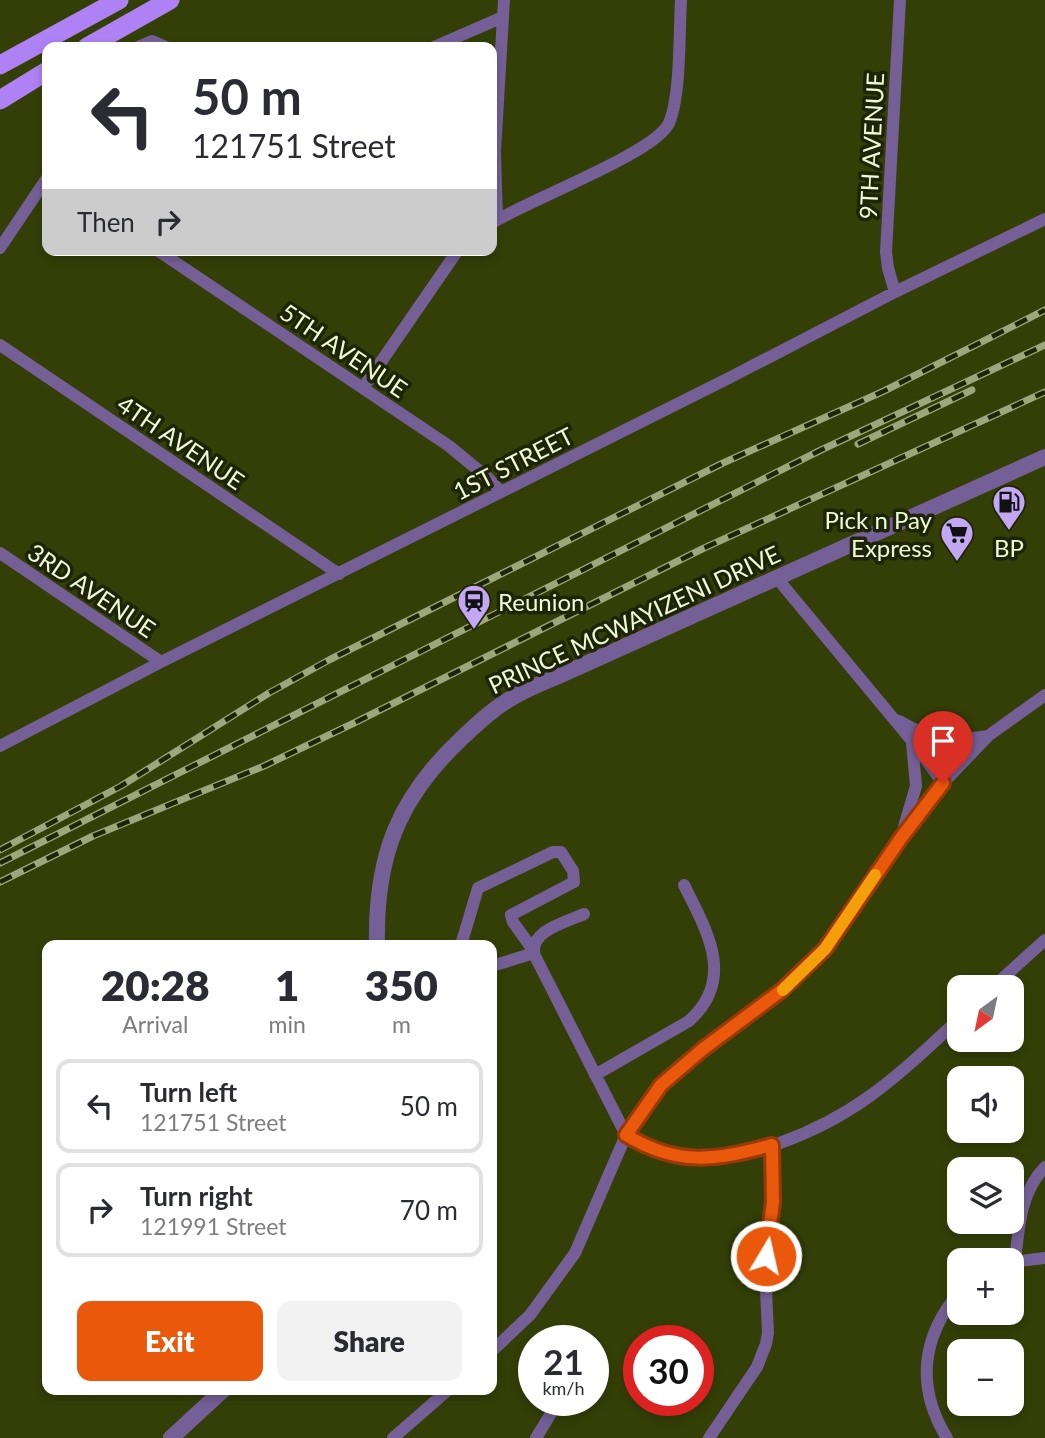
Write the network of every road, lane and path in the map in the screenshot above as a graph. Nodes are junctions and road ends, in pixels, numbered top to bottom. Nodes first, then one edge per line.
1 (119, 0) edge
2 (170, 0) edge
3 (504, 0) edge
4 (681, 0) edge
5 (900, 0) edge
6 (503, 17) junction
7 (96, 42) edge
8 (446, 42) edge
9 (0, 65) edge
10 (42, 74) edge
11 (0, 100) edge
12 (497, 118) edge
13 (42, 185) edge
14 (1045, 219) edge
15 (497, 220) edge
16 (0, 248) edge
17 (166, 256) edge
18 (454, 256) edge
19 (895, 292) junction
20 (0, 345) edge
21 (363, 388) junction
22 (1045, 457) edge
23 (501, 492) junction
24 (0, 553) edge
25 (339, 574) junction
26 (776, 577) junction
27 (161, 662) junction
28 (1045, 695) edge
29 (892, 718) junction
30 (988, 736) junction
31 (912, 741) junction
32 (0, 746) edge
33 (943, 783) junction
34 (901, 838) junction
35 (684, 885) dead end
36 (584, 914) dead end
37 (377, 940) edge
38 (463, 940) edge
39 (1045, 940) edge
40 (533, 952) junction
41 (497, 964) edge
42 (1006, 975) edge
43 (947, 1029) edge
44 (594, 1075) junction
45 (626, 1135) junction
46 (772, 1145) junction
47 (1045, 1167) edge
48 (1016, 1248) edge
49 (1045, 1258) edge
50 (1024, 1261) edge
51 (947, 1310) edge
52 (497, 1346) edge
53 (218, 1395) edge
54 (442, 1395) edge
55 (549, 1416) edge
56 (172, 1438) edge
57 (393, 1438) edge
58 (536, 1438) edge
59 (709, 1438) edge
60 (947, 1438) edge

1 - 9 main road
2 - 7 main road
3 - 6 street
4 - 15 street
5 - 19 street, 9TH AVENUE
6 - 8 street
6 - 12 street
10 - 11 main road
13 - 16 street
14 - 19 street, 1ST STREET
17 - 21 street, 5TH AVENUE
18 - 21 street
19 - 23 street, 1ST STREET
20 - 25 street, 4TH AVENUE
21 - 23 street, 5TH AVENUE
22 - 26 street, PRINCE MCWAYIZENI DRIVE
23 - 25 street, 1ST STREET
24 - 27 street, 3RD AVENUE
25 - 27 street, 1ST STREET
26 - 29 street
26 - 37 street, PRINCE MCWAYIZENI DRIVE
27 - 32 street, 1ST STREET
28 - 30 street
29 - 30 street
29 - 31 street
30 - 33 street
31 - 33 street
31 - 34 street
33 - 34 street
34 - 45 street
35 - 44 street
36 - 40 street
38 - 40 street
39 - 42 street
40 - 41 street
40 - 44 street
43 - 46 street
44 - 45 street
45 - 46 street
45 - 52 street
46 - 59 street
47 - 48 street
49 - 50 street
51 - 60 street
53 - 56 street
54 - 57 street
55 - 58 street

